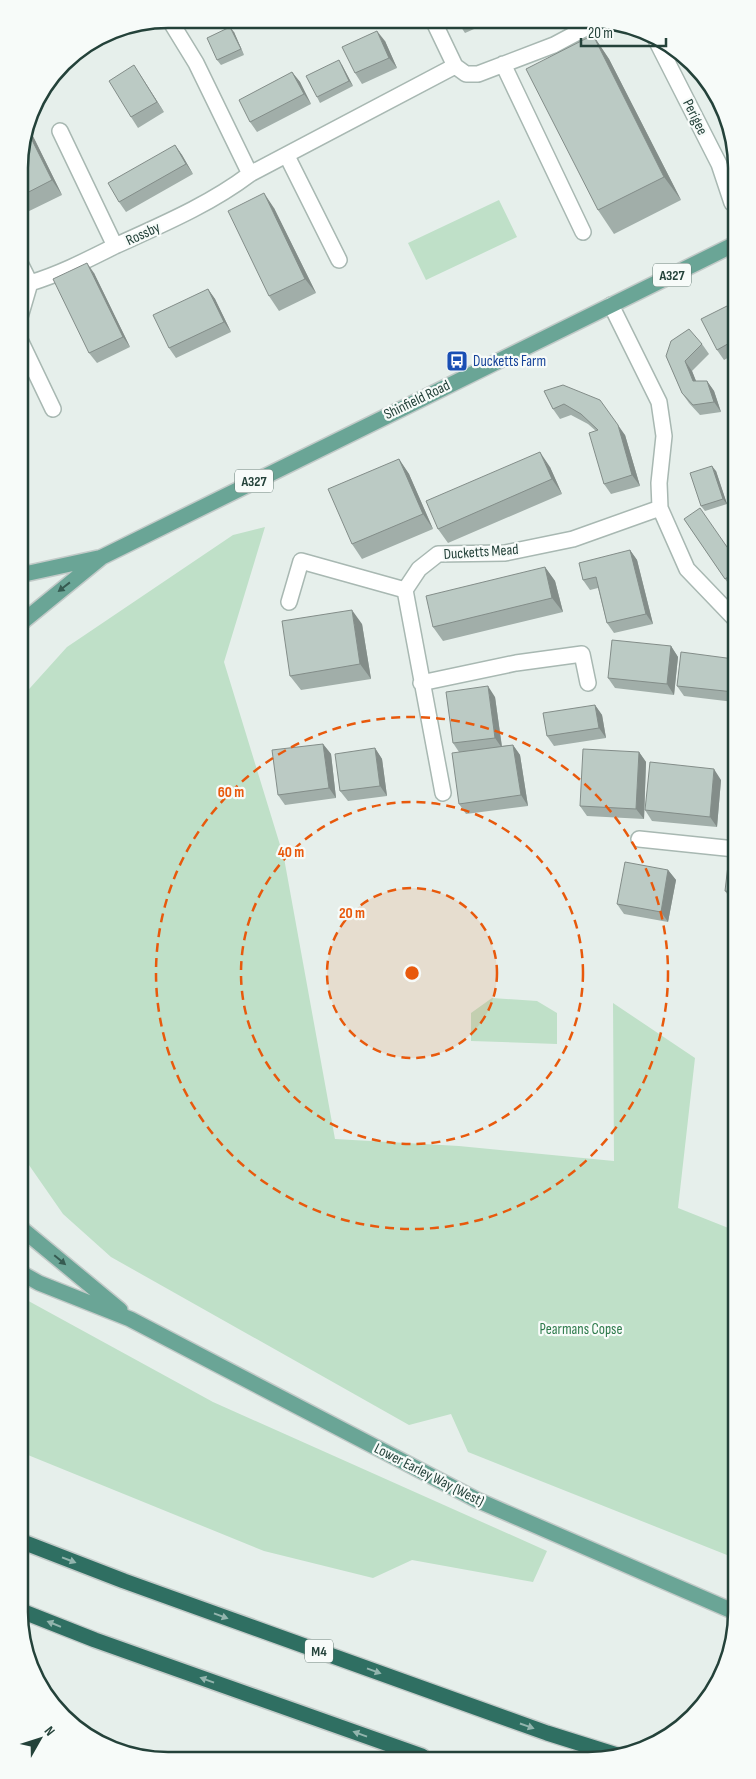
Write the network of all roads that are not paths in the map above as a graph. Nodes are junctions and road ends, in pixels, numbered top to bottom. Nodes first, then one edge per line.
1 (175, 28) edge
2 (437, 28) edge
3 (587, 28) edge
4 (660, 48) edge
5 (503, 64) junction
6 (455, 66) junction
7 (60, 131) dead end
8 (287, 156) junction
9 (250, 174) junction
10 (728, 191) edge
11 (583, 232) dead end
12 (116, 246) junction
13 (728, 247) edge
14 (339, 260) dead end
15 (28, 279) edge
16 (30, 283) junction
17 (28, 290) edge
18 (610, 305) junction
19 (28, 357) edge
20 (53, 409) dead end
21 (660, 508) junction
22 (102, 557) junction
23 (28, 573) edge
24 (405, 590) junction
25 (289, 602) dead end
26 (728, 612) edge
27 (28, 617) edge
28 (421, 683) junction
29 (588, 683) dead end
30 (444, 793) dead end
31 (639, 839) dead end
32 (728, 848) edge
33 (28, 1233) edge
34 (28, 1277) edge
35 (130, 1319) junction
36 (28, 1544) edge
37 (728, 1609) edge
38 (28, 1614) edge
39 (603, 1750) edge
40 (411, 1752) edge

1 - 9 street
2 - 6 street
3 - 5 street
4 - 10 street, Perigee
5 - 6 street
5 - 11 street
6 - 8 street, Rossby
7 - 12 street
8 - 9 street, Rossby
8 - 14 street
9 - 12 street, Rossby
12 - 16 street, Rossby
13 - 18 main road, Shinfield Road / A327
15 - 16 street
16 - 17 street
18 - 21 street
18 - 22 main road, Shinfield Road / A327
19 - 20 street
21 - 24 street, Ducketts Mead
21 - 26 street
22 - 23 main road, Shinfield Road / A327
22 -> 27 main road, Shinfield Road / A327
24 - 25 street
24 - 28 street
28 - 29 street
28 - 30 street
31 - 32 street
33 -> 35 main road, Lower Earley Way (West)
34 - 35 main road, Lower Earley Way (West)
35 - 37 main road, Lower Earley Way (West)
36 -> 39 highway, M4
40 -> 38 highway

